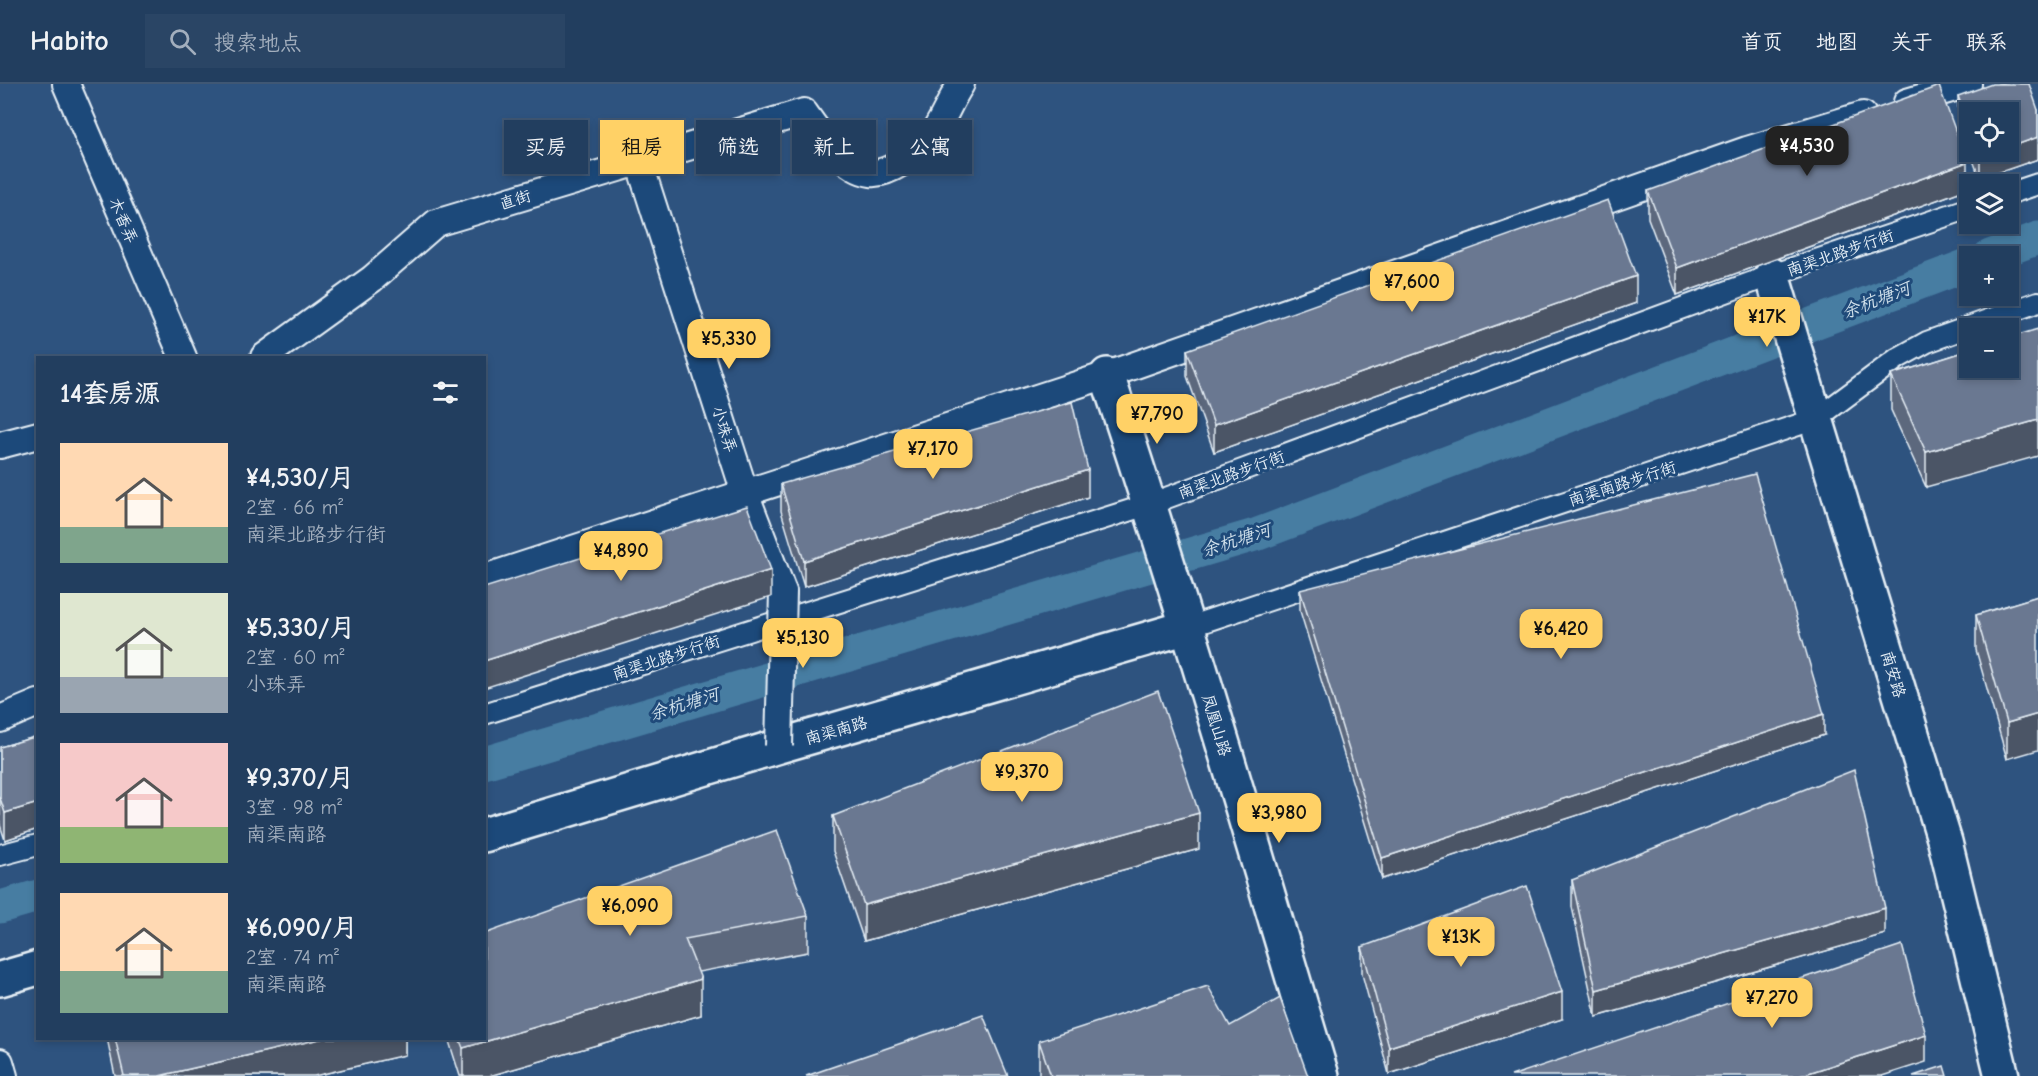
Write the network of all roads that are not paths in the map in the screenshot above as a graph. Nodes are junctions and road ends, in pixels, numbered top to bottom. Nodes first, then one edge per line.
1 (66, 84) edge
2 (961, 84) edge
3 (1968, 84) edge
4 (684, 148) edge
5 (600, 174) edge
6 (643, 174) edge
7 (2038, 184) edge
8 (2019, 190) edge
9 (1959, 212) edge
10 (1772, 275) junction
11 (2038, 302) edge
12 (183, 356) edge
13 (265, 356) edge
14 (1107, 375) junction
15 (1813, 412) junction
16 (36, 436) edge
17 (0, 445) edge
18 (745, 493) junction
19 (1153, 518) junction
20 (486, 577) edge
21 (1188, 627) junction
22 (36, 704) edge
23 (486, 713) edge
24 (0, 719) edge
25 (779, 746) junction
26 (486, 833) edge
27 (36, 846) edge
28 (0, 855) edge
29 (36, 969) edge
30 (0, 979) edge
31 (0, 1062) edge
32 (4, 1076) edge
33 (1322, 1076) edge
34 (2002, 1076) edge

1 - 12 street, 木香弄
2 - 4 street, 直街
3 - 14 street
5 - 13 street, 直街
6 - 18 street, 小珠弄
7 - 8 street
9 - 10 street, 南渠北路步行街
10 - 15 street, 南安路
10 - 19 street, 南渠北路步行街
11 - 15 street, 南渠南路步行街
14 - 18 street
14 - 19 street, 凤凰山路
15 - 21 street, 南渠南路步行街
15 - 34 street, 南安路
16 - 17 street
18 - 20 street
18 - 25 street, 小珠弄, bridge
19 - 21 street, 凤凰山路
19 - 23 street, 南渠北路步行街
21 - 25 street, 南渠南路
21 - 33 street, 凤凰山路
22 - 24 street
25 - 26 street, 南渠南路
27 - 28 street
29 - 30 street
31 - 32 street

